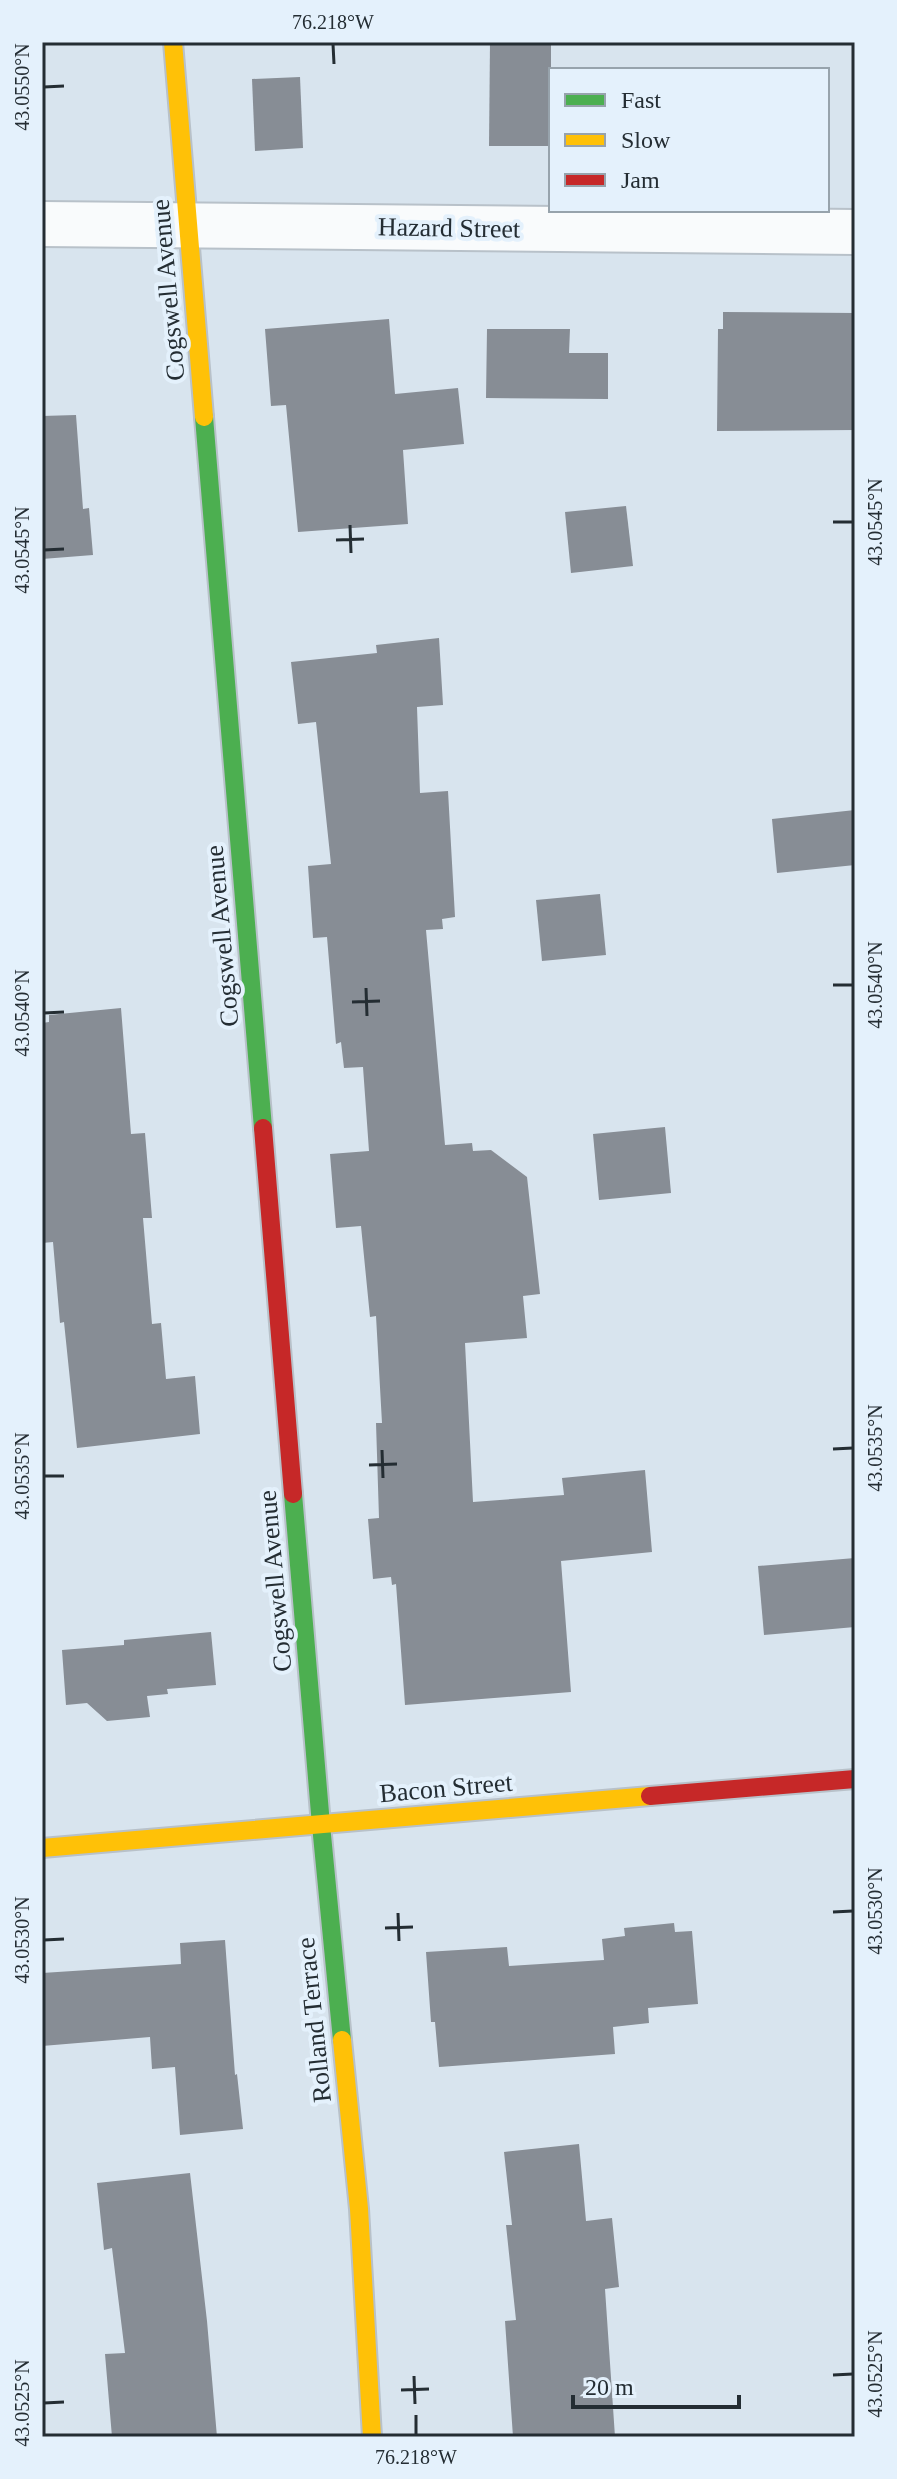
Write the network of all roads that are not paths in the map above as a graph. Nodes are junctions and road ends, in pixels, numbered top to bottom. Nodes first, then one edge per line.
1 (173, 42) edge
2 (42, 224) edge
3 (189, 225) junction
4 (855, 232) edge
5 (855, 1779) edge
6 (321, 1825) junction
7 (42, 1848) edge
8 (372, 2437) edge

1 - 3 street, Cogswell Avenue
2 - 3 street, Hazard Street
3 - 4 street, Hazard Street
3 - 6 street, Cogswell Avenue
5 - 6 street, Bacon Street
6 - 7 street, Bacon Street
6 - 8 street, Rolland Terrace

